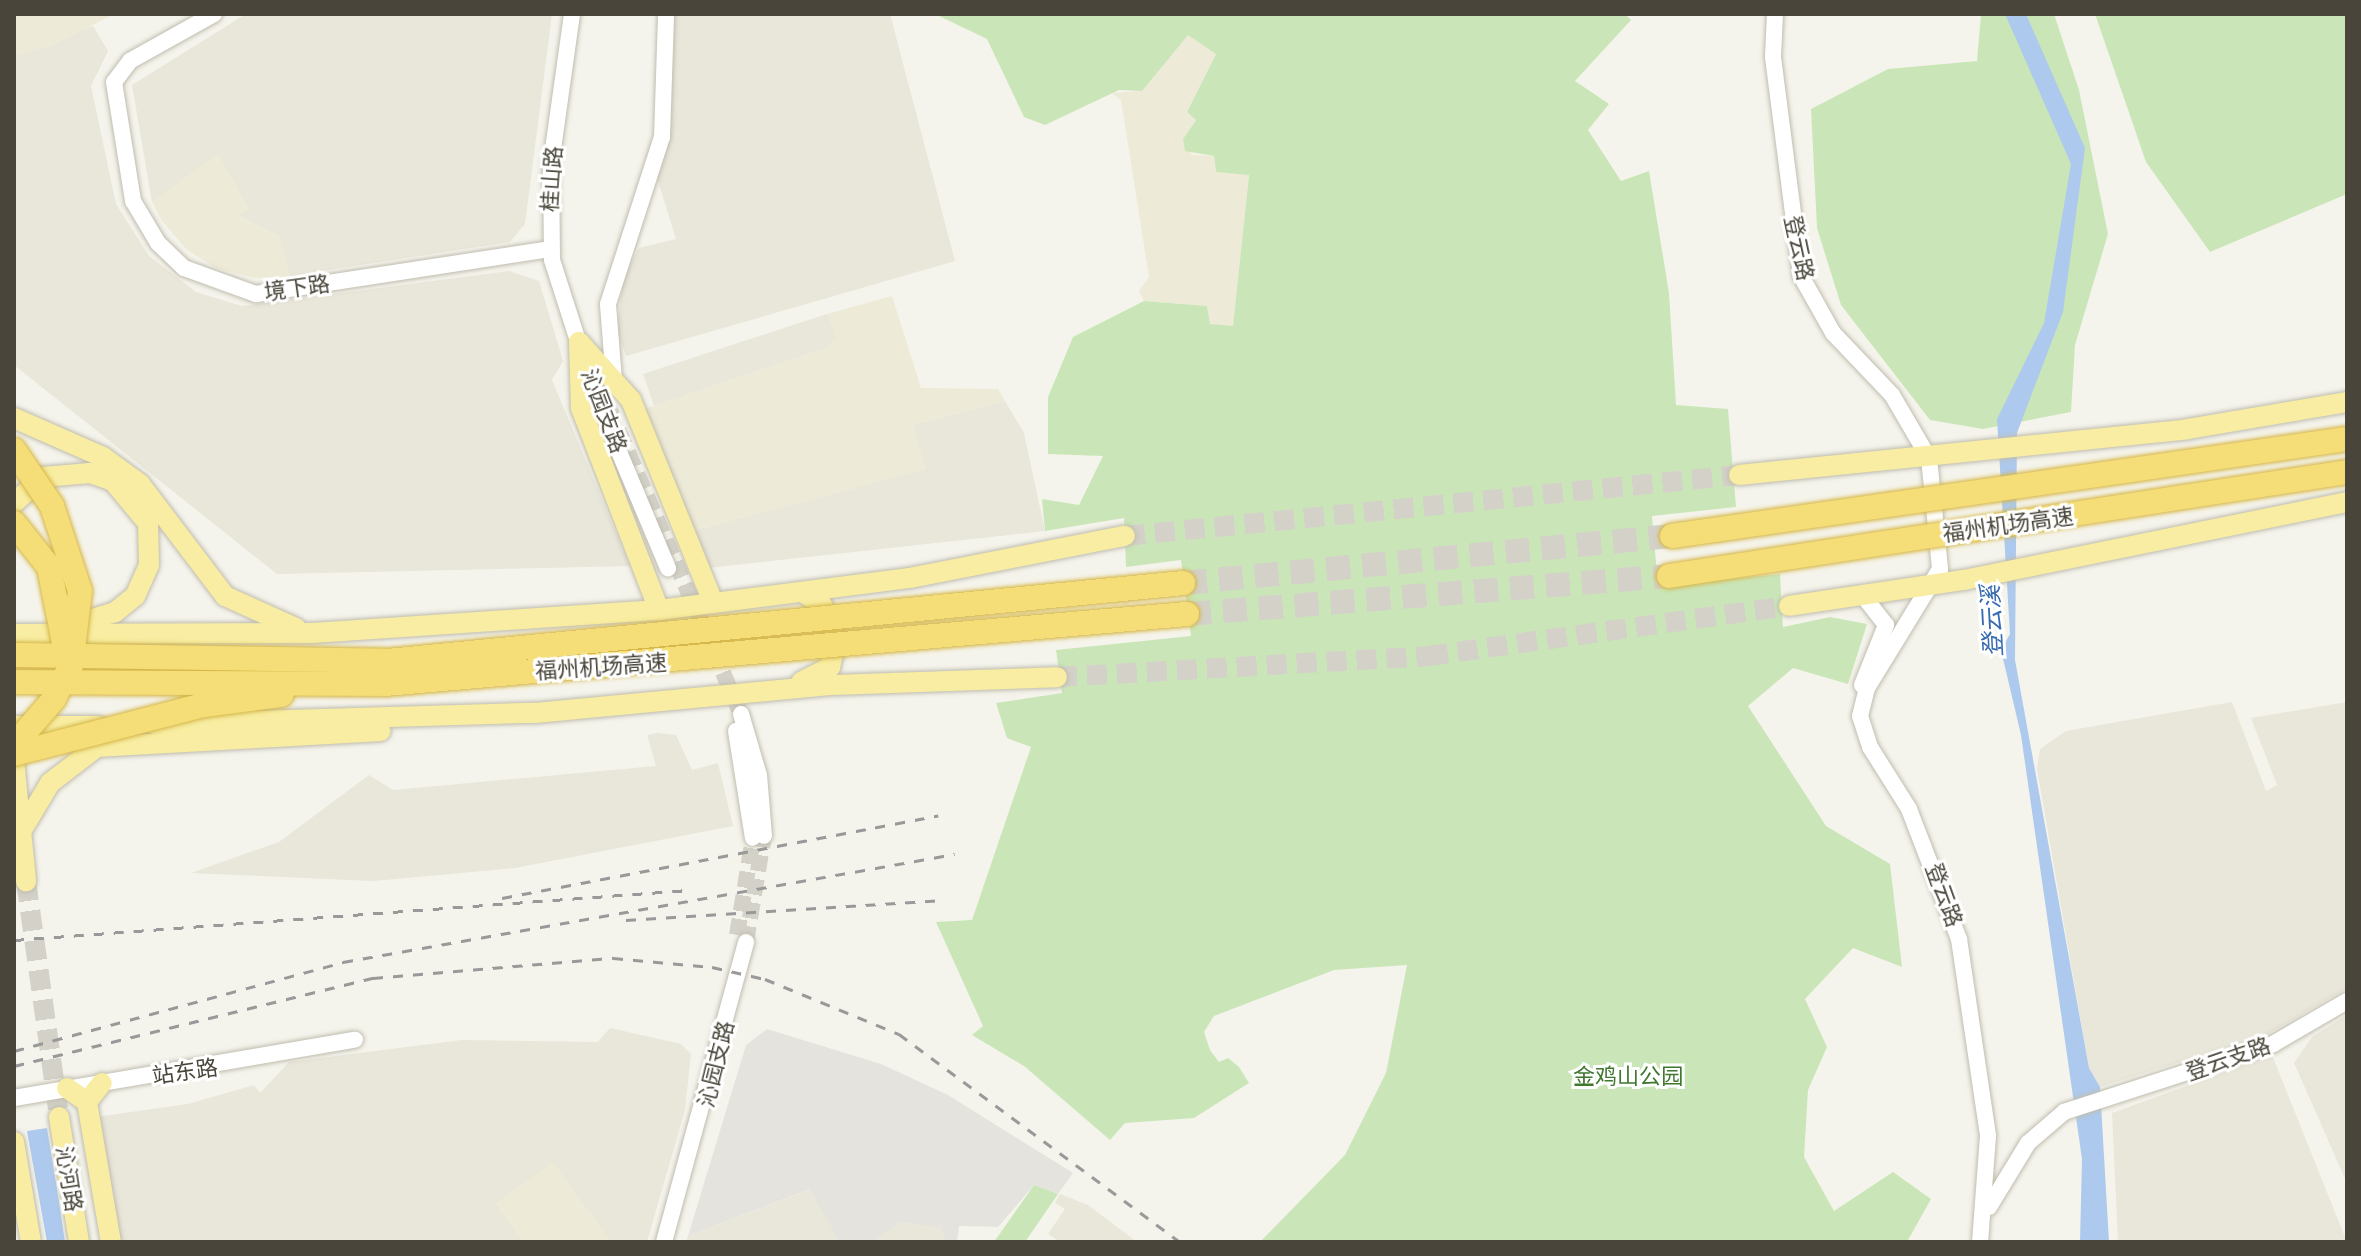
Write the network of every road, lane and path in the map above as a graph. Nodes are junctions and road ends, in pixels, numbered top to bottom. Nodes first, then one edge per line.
1 (214, 14) edge
2 (572, 14) edge
3 (666, 14) edge
4 (1775, 14) edge
5 (550, 249) junction
6 (579, 342) junction
7 (614, 381) junction
8 (2347, 402) edge
9 (14, 418) edge
10 (2347, 439) edge
11 (14, 450) edge
12 (1929, 458) junction
13 (2347, 472) edge
14 (1739, 475) tunnel mouth
15 (2347, 502) edge
16 (14, 503) edge
17 (14, 523) edge
18 (1125, 536) tunnel mouth
19 (1672, 536) tunnel mouth
20 (668, 568) dead end
21 (1669, 576) tunnel mouth
22 (1183, 583) tunnel mouth
23 (1934, 585) junction
24 (803, 592) junction
25 (1863, 596) junction
26 (713, 602) junction
27 (1789, 606) tunnel mouth
28 (659, 610) junction
29 (1187, 614) tunnel mouth
30 (40, 633) junction
31 (311, 633) junction
32 (14, 634) edge
33 (14, 655) edge
34 (1057, 677) tunnel mouth
35 (14, 682) edge
36 (359, 683) junction
37 (778, 689) junction
38 (1861, 689) junction
39 (1860, 707) junction
40 (535, 713) junction
41 (736, 716) tunnel mouth
42 (47, 719) junction
43 (14, 726) edge
44 (14, 745) edge
45 (14, 754) edge
46 (14, 760) edge
47 (22, 830) junction
48 (758, 837) tunnel mouth
49 (26, 881) tunnel mouth
50 (741, 942) tunnel mouth
51 (2347, 1001) edge
52 (355, 1040) dead end
53 (102, 1083) junction
54 (67, 1088) junction
55 (14, 1098) edge
56 (87, 1102) junction
57 (59, 1117) tunnel mouth
58 (14, 1142) edge
59 (1987, 1212) junction
60 (31, 1242) edge
61 (79, 1242) edge
62 (111, 1242) edge
63 (664, 1242) edge
64 (1980, 1242) edge

1 - 5 street, 境下路
2 - 5 street, 桂山路
3 - 7 street
4 - 12 street, 登云路
5 - 6 street, 桂山路
6 - 7 main road
6 - 20 street, 沁园支路
6 - 28 main road
7 - 26 main road
8 - 12 main road
9 - 31 main road
10 - 19 highway, 福州机场高速, bridge
11 - 42 highway, bridge
12 - 14 main road
12 - 23 street, 登云路
13 - 21 highway, 福州机场高速, bridge
15 - 23 main road
16 - 30 main road
17 - 42 highway, bridge
18 - 24 main road
22 - 33 highway, 福州机场高速, bridge
23 - 25 main road
23 - 38 street, 登云路
23 - 39 street, 登云路
24 - 26 main road
24 - 37 main road
25 - 27 main road
25 - 38 street
26 - 28 main road
28 - 31 main road
29 - 36 highway, 福州机场高速, bridge
30 - 31 main road
30 - 32 main road
34 - 37 main road
35 - 36 highway, 福州机场高速, bridge
36 - 45 highway, bridge
37 - 40 main road
38 - 39 street
39 - 59 street, 登云路
40 - 42 main road
40 - 47 main road
41 - 48 street
42 - 43 main road
42 - 44 highway, bridge
46 - 47 main road
47 - 49 main road
50 - 63 street, 沁园支路
51 - 59 street, 登云支路
52 - 53 street, 站东路
53 - 54 street, 站东路
53 - 56 main road
54 - 55 street, 站东路
54 - 56 main road
56 - 62 main road
57 - 61 main road, 沁河路
58 - 60 main road
59 - 64 street, 登云路

